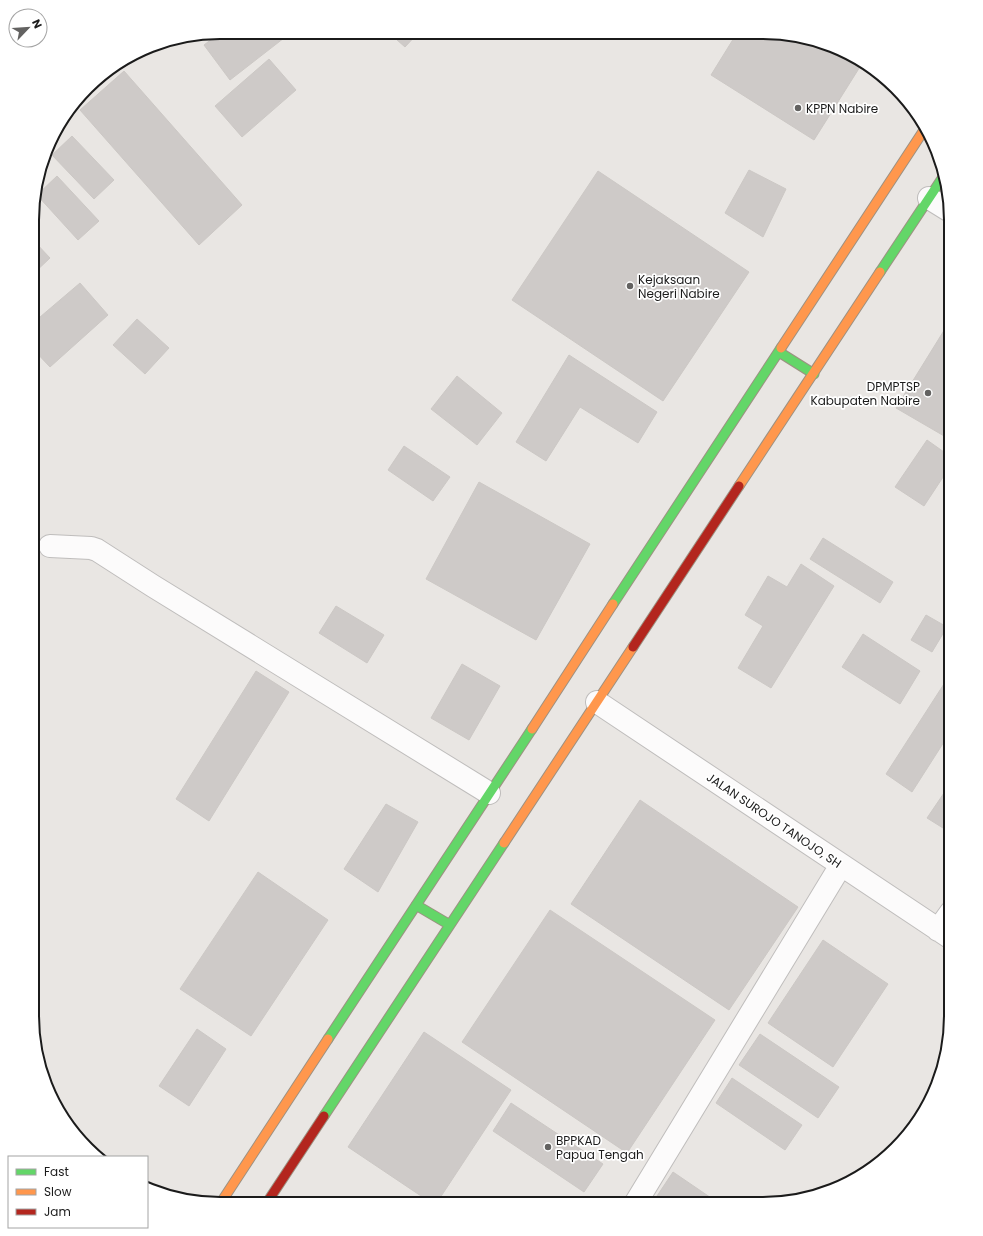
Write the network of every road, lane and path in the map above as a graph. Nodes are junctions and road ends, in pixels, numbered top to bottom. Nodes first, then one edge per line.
1 (922, 134) edge
2 (940, 181) edge
3 (929, 198) junction
4 (944, 208) edge
5 (779, 352) junction
6 (814, 374) junction
7 (50, 546) dead end
8 (598, 702) junction
9 (489, 793) junction
10 (841, 865) junction
11 (416, 905) junction
12 (450, 925) junction
13 (944, 934) edge
14 (225, 1197) edge
15 (271, 1197) edge
16 (639, 1197) edge

1 - 5 main road
2 - 3 main road
3 - 4 street
3 - 6 main road
5 - 6 main road
5 - 9 main road
6 - 8 main road
7 - 9 street
8 - 10 street, JALAN SUROJO TANOJO, SH
8 - 12 main road
9 - 11 main road
10 - 13 street, JALAN SUROJO TANOJO, SH
10 - 16 street
11 - 12 main road
11 - 14 main road
12 - 15 main road

